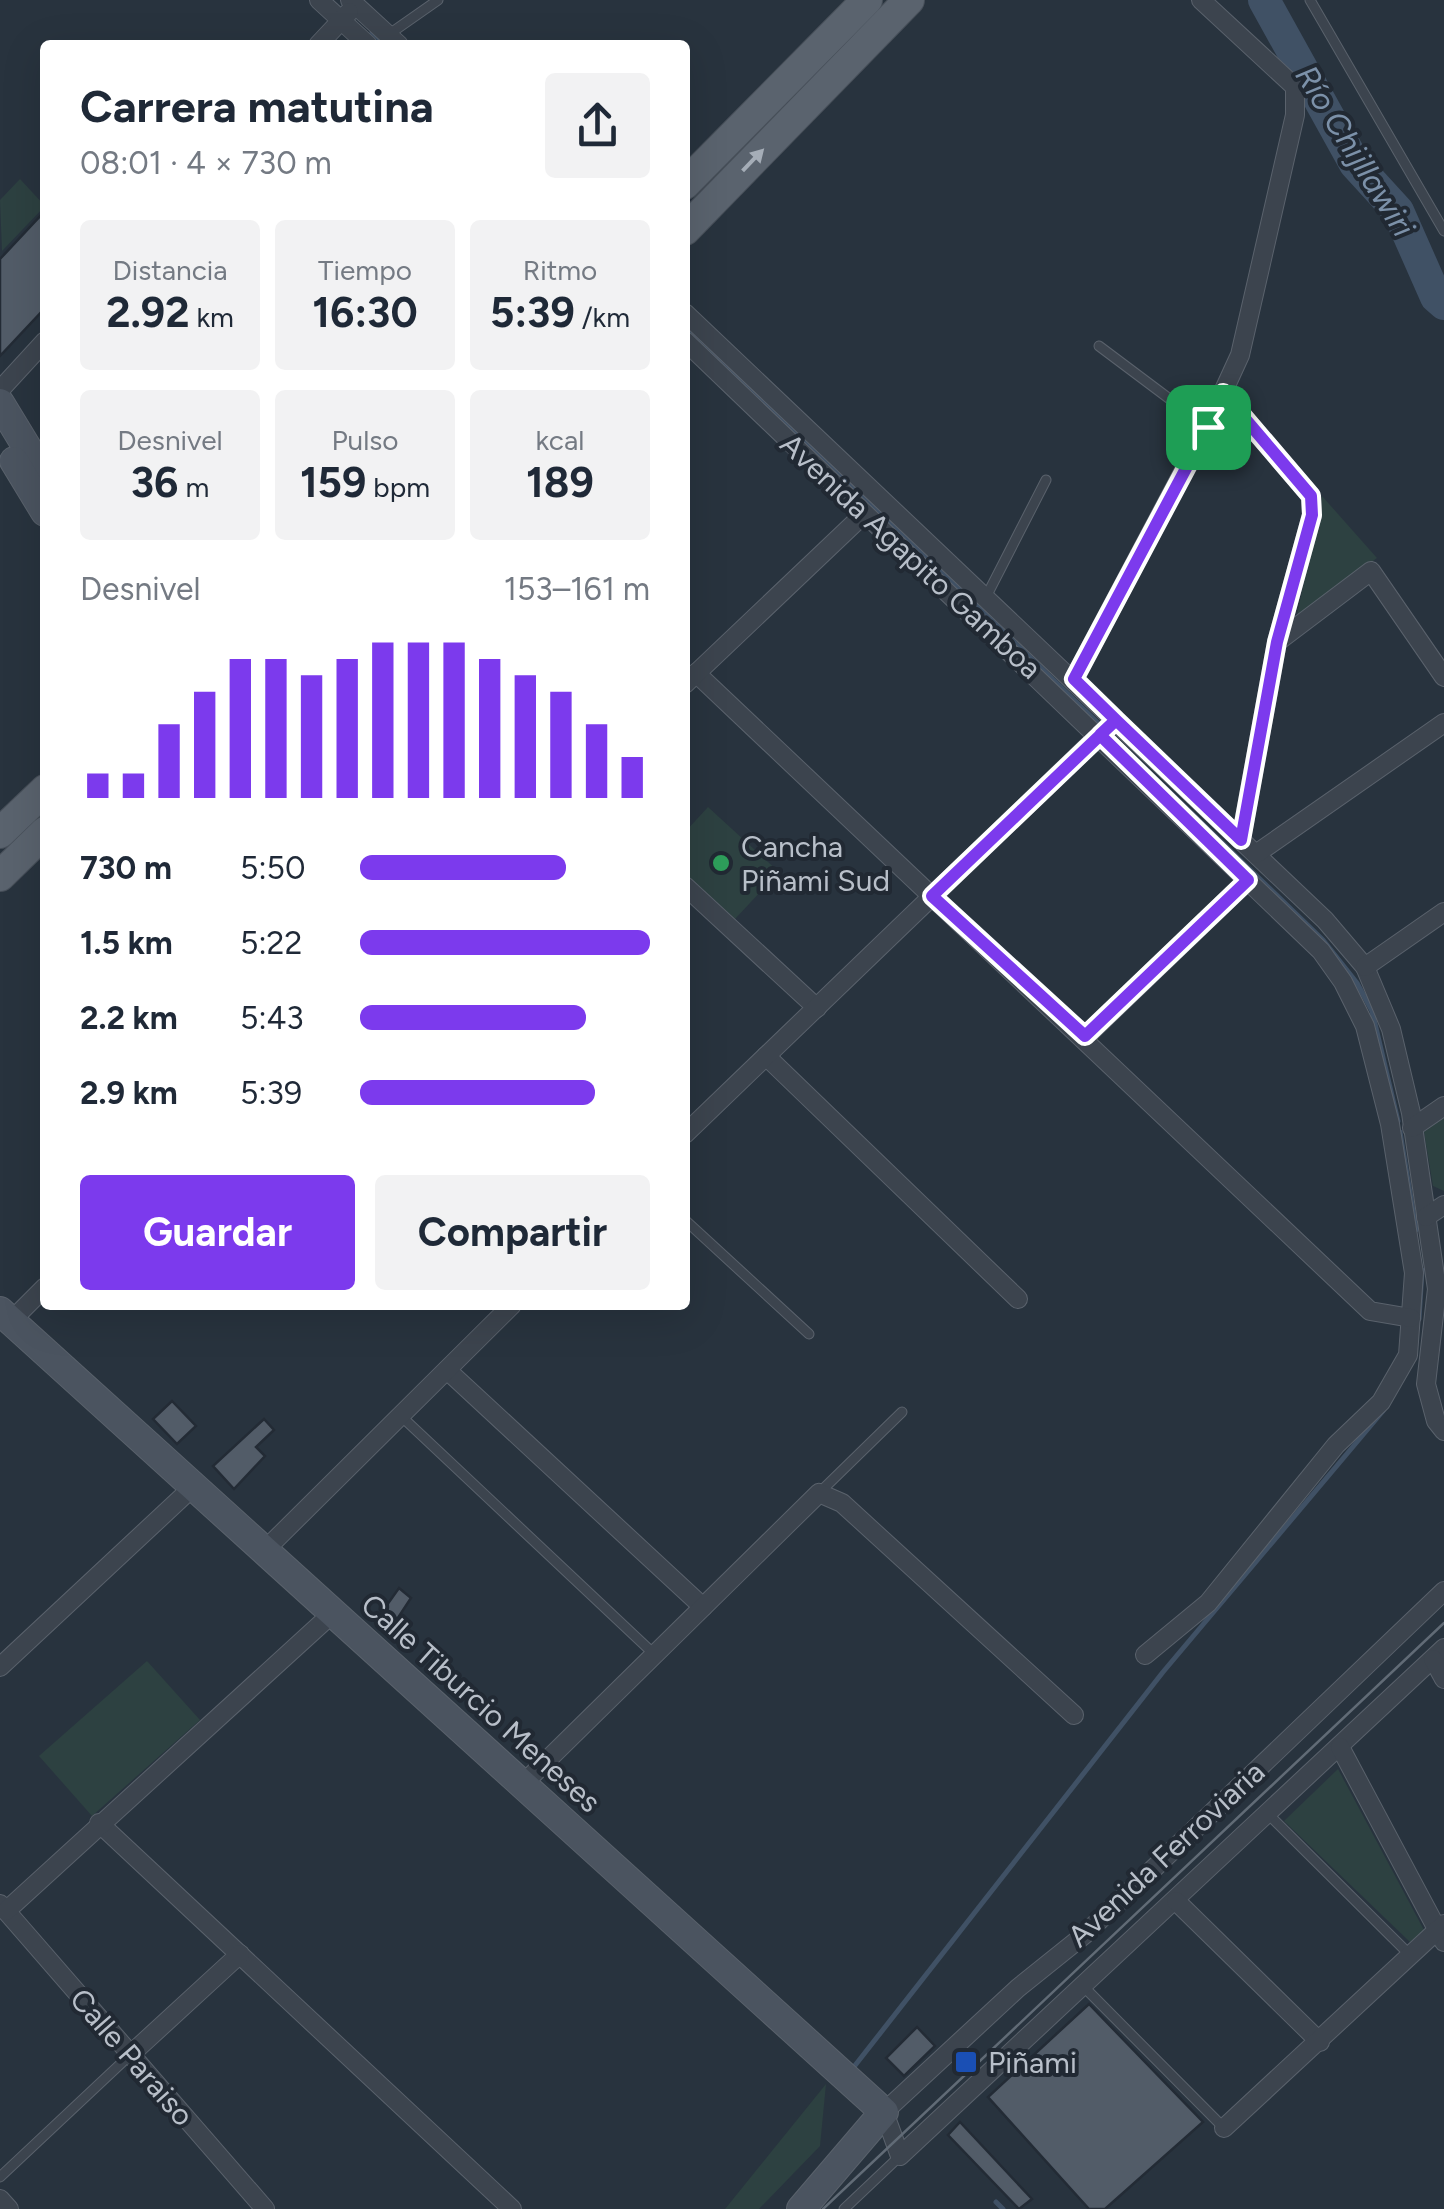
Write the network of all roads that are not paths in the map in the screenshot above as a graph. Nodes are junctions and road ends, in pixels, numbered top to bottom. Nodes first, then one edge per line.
1 (319, 0) edge
2 (438, 0) edge
3 (867, 0) edge
4 (909, 0) edge
5 (1201, 0) edge
6 (1310, 0) edge
7 (353, 2) edge
8 (342, 20) junction
9 (323, 40) edge
10 (363, 40) edge
11 (393, 40) edge
12 (690, 179) edge
13 (690, 225) edge
14 (1444, 232) edge
15 (690, 318) edge
16 (690, 345) edge
17 (40, 346) edge
18 (1099, 346) dead end
19 (0, 390) edge
20 (1223, 393) junction
21 (0, 404) edge
22 (1208, 427) junction
23 (0, 438) edge
24 (40, 470) edge
25 (1046, 480) dead end
26 (40, 504) edge
27 (864, 514) junction
28 (986, 596) junction
29 (1277, 642) junction
30 (1444, 677) edge
31 (691, 678) edge
32 (1074, 679) junction
33 (1116, 720) junction
34 (1444, 723) edge
35 (1100, 735) junction
36 (40, 795) edge
37 (0, 833) edge
38 (40, 837) edge
39 (1241, 840) junction
40 (1256, 854) junction
41 (0, 876) edge
42 (1248, 880) junction
43 (690, 891) edge
44 (932, 896) junction
45 (1444, 912) edge
46 (1365, 968) junction
47 (817, 1008) junction
48 (1085, 1036) junction
49 (766, 1056) junction
50 (1444, 1106) edge
51 (1412, 1128) junction
52 (690, 1129) edge
53 (1444, 1206) edge
54 (1426, 1217) junction
55 (690, 1225) edge
56 (40, 1290) edge
57 (1018, 1298) dead end
58 (507, 1310) edge
59 (6, 1316) edge
60 (1412, 1318) junction
61 (809, 1334) dead end
62 (447, 1370) junction
63 (902, 1412) dead end
64 (401, 1416) junction
65 (1444, 1431) edge
66 (194, 1486) junction
67 (819, 1493) junction
68 (265, 1550) junction
69 (1444, 1591) edge
70 (703, 1607) junction
71 (334, 1612) junction
72 (1438, 1654) edge
73 (654, 1655) junction
74 (1145, 1655) dead end
75 (0, 1667) edge
76 (1444, 1680) edge
77 (1074, 1715) dead end
78 (1340, 1746) junction
79 (524, 1784) junction
80 (1268, 1814) junction
81 (99, 1824) junction
82 (1176, 1901) junction
83 (3, 1908) edge
84 (1442, 1932) edge
85 (240, 1954) junction
86 (1410, 1955) junction
87 (1084, 1987) junction
88 (1320, 2042) junction
89 (130, 2055) junction
90 (884, 2112) junction
91 (1224, 2128) joint
92 (900, 2156) junction
93 (0, 2178) edge
94 (0, 2199) edge
95 (9, 2209) edge
96 (266, 2209) edge
97 (512, 2209) edge
98 (801, 2209) edge
99 (844, 2209) edge

1 - 8 street
2 - 11 lane
3 - 12 main road
13 -> 4 main road
5 - 20 street
6 - 14 lane
7 - 8 street
7 - 11 street
8 - 9 street
8 - 10 street
15 - 28 street, Avenida Agapito Gamboa
16 - 27 street, Avenida Agapito Gamboa
17 - 19 street
18 - 22 lane
20 - 22 street
20 - 29 street
21 - 24 street
22 - 32 street
23 - 26 street
25 - 28 lane
27 - 31 street
27 - 35 street, Avenida Agapito Gamboa
28 - 32 street, Avenida Agapito Gamboa
29 - 30 street
29 - 39 street
31 - 44 street
32 - 33 street, Avenida Agapito Gamboa
33 - 35 street
33 - 39 street, Avenida Agapito Gamboa
34 - 40 street
35 - 42 street, Avenida Agapito Gamboa
35 - 44 street
36 - 37 main road
38 - 41 main road
39 - 40 street, Avenida Agapito Gamboa
40 - 46 street, Avenida Agapito Gamboa
42 - 48 street
42 - 60 street, Avenida Agapito Gamboa
43 - 47 street
44 - 47 street
44 - 48 street
45 - 46 street
46 - 51 street, Avenida Agapito Gamboa
47 - 49 street
48 - 60 street
49 - 52 street
49 - 57 street
50 - 51 street
51 - 54 street, Avenida Agapito Gamboa
53 - 54 street
54 - 65 street, Avenida Agapito Gamboa
55 - 61 lane
56 - 59 street
58 - 62 street
59 - 66 street, Calle Tiburcio Meneses
60 - 74 street, Avenida Agapito Gamboa
62 - 64 street
62 - 70 street
63 - 67 lane
64 - 68 street
64 - 73 lane
66 - 68 street, Calle Tiburcio Meneses
66 - 75 street
67 - 70 street
67 - 77 street
68 - 71 street, Calle Tiburcio Meneses
69 - 90 street, Avenida Ferroviaria
70 - 73 street
71 - 79 street, Calle Tiburcio Meneses
71 - 81 street
72 - 76 street
72 - 78 street, Avenida Ferroviaria
73 - 79 street
78 - 80 street, Avenida Ferroviaria
78 - 84 street
79 - 90 street, Calle Tiburcio Meneses
80 - 82 street, Avenida Ferroviaria
80 - 86 lane
81 - 83 street
81 - 85 street
82 - 87 street, Avenida Ferroviaria
82 - 88 street
83 - 89 street, Calle Paraiso
84 - 86 street
85 - 89 street
85 - 97 street
86 - 88 street
87 - 91 lane
87 - 92 street, Avenida Ferroviaria
88 - 91 street
89 - 93 lane
89 - 96 street, Calle Paraiso
90 - 92 street, Calle Tiburcio Meneses
90 - 98 street
92 - 99 lane
94 - 95 street

